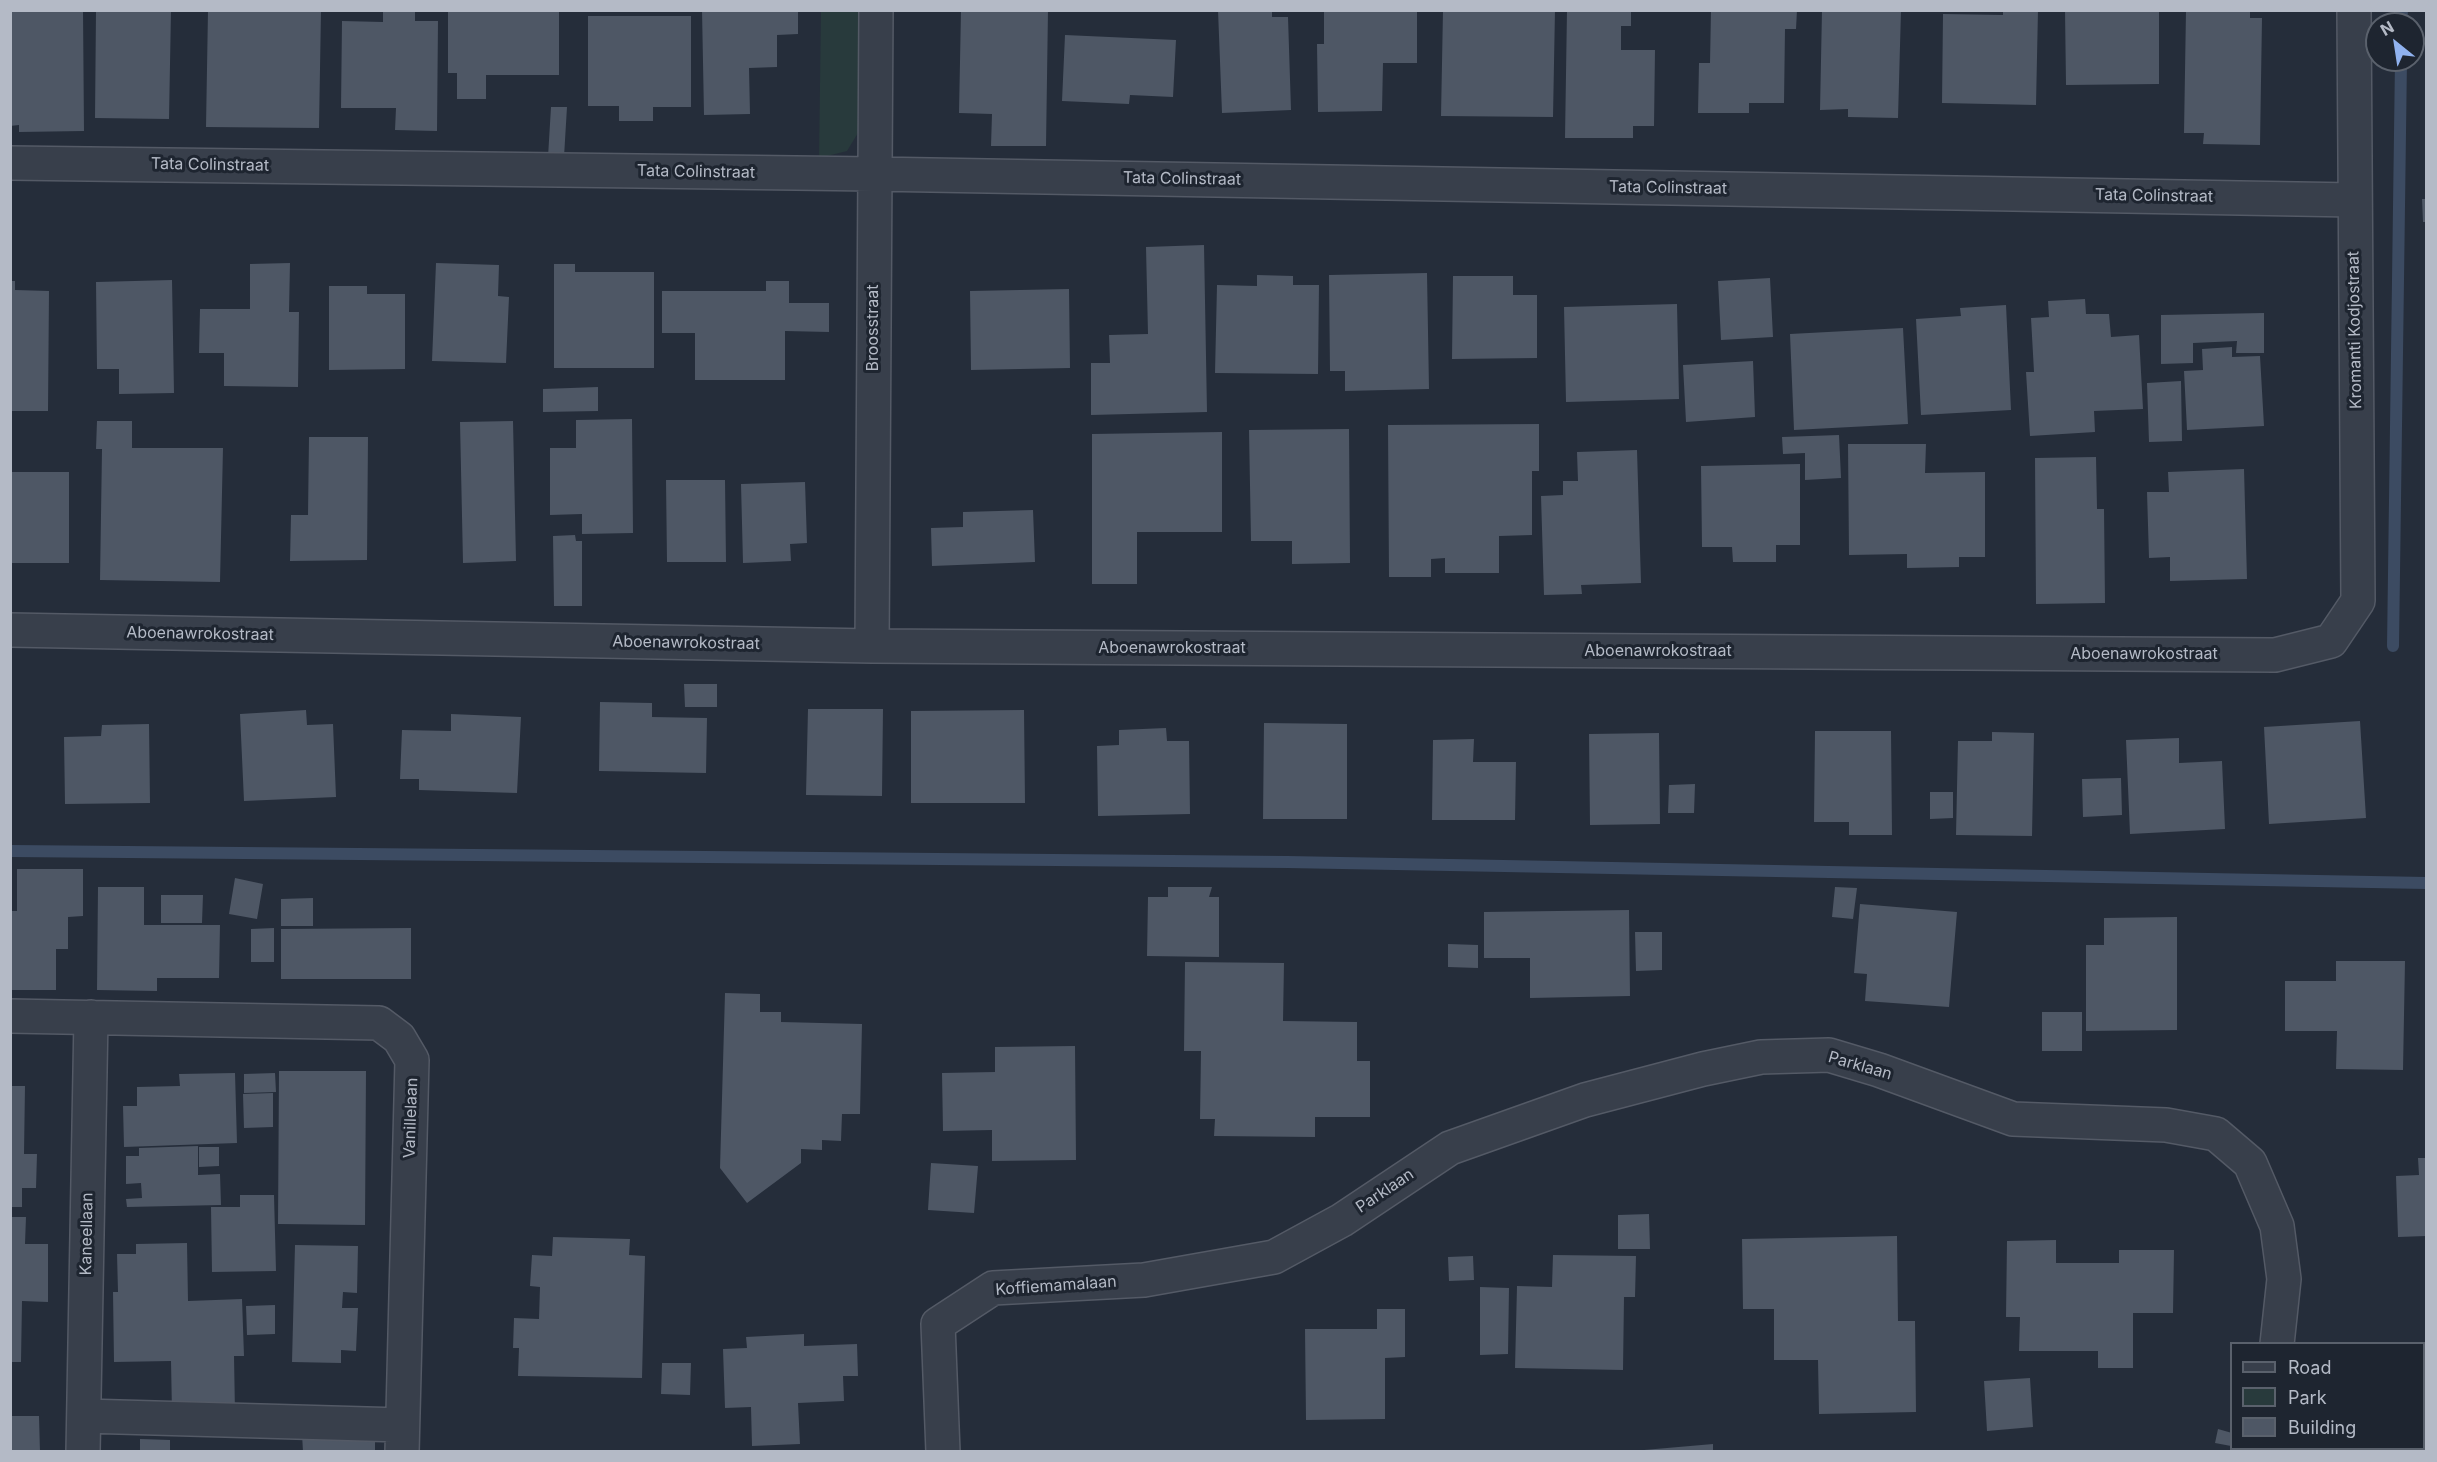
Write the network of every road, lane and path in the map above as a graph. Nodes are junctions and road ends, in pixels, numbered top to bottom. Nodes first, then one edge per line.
1 (876, 10) edge
2 (2354, 10) edge
3 (10, 163) edge
4 (874, 174) junction
5 (2354, 200) junction
6 (10, 630) edge
7 (2331, 641) joint
8 (872, 646) junction
9 (10, 1016) edge
10 (91, 1017) junction
11 (1274, 1257) joint
12 (2277, 1342) edge
13 (84, 1416) junction
14 (402, 1438) edge
15 (83, 1452) edge
16 (943, 1452) edge

1 - 4 street, Broosstraat
2 - 5 street, Kromanti Kodjostraat
3 - 4 street, Tata Colinstraat
4 - 5 street, Tata Colinstraat
4 - 8 street, Broosstraat
5 - 7 street, Kromanti Kodjostraat
6 - 8 street, Aboenawrokostraat
7 - 8 street, Aboenawrokostraat
9 - 10 street, Vanillelaan
10 - 13 street, Kaneellaan
10 - 14 street, Vanillelaan
11 - 12 street, Parklaan
11 - 16 street, Koffiemamalaan
13 - 14 street
13 - 15 street, Kaneellaan

